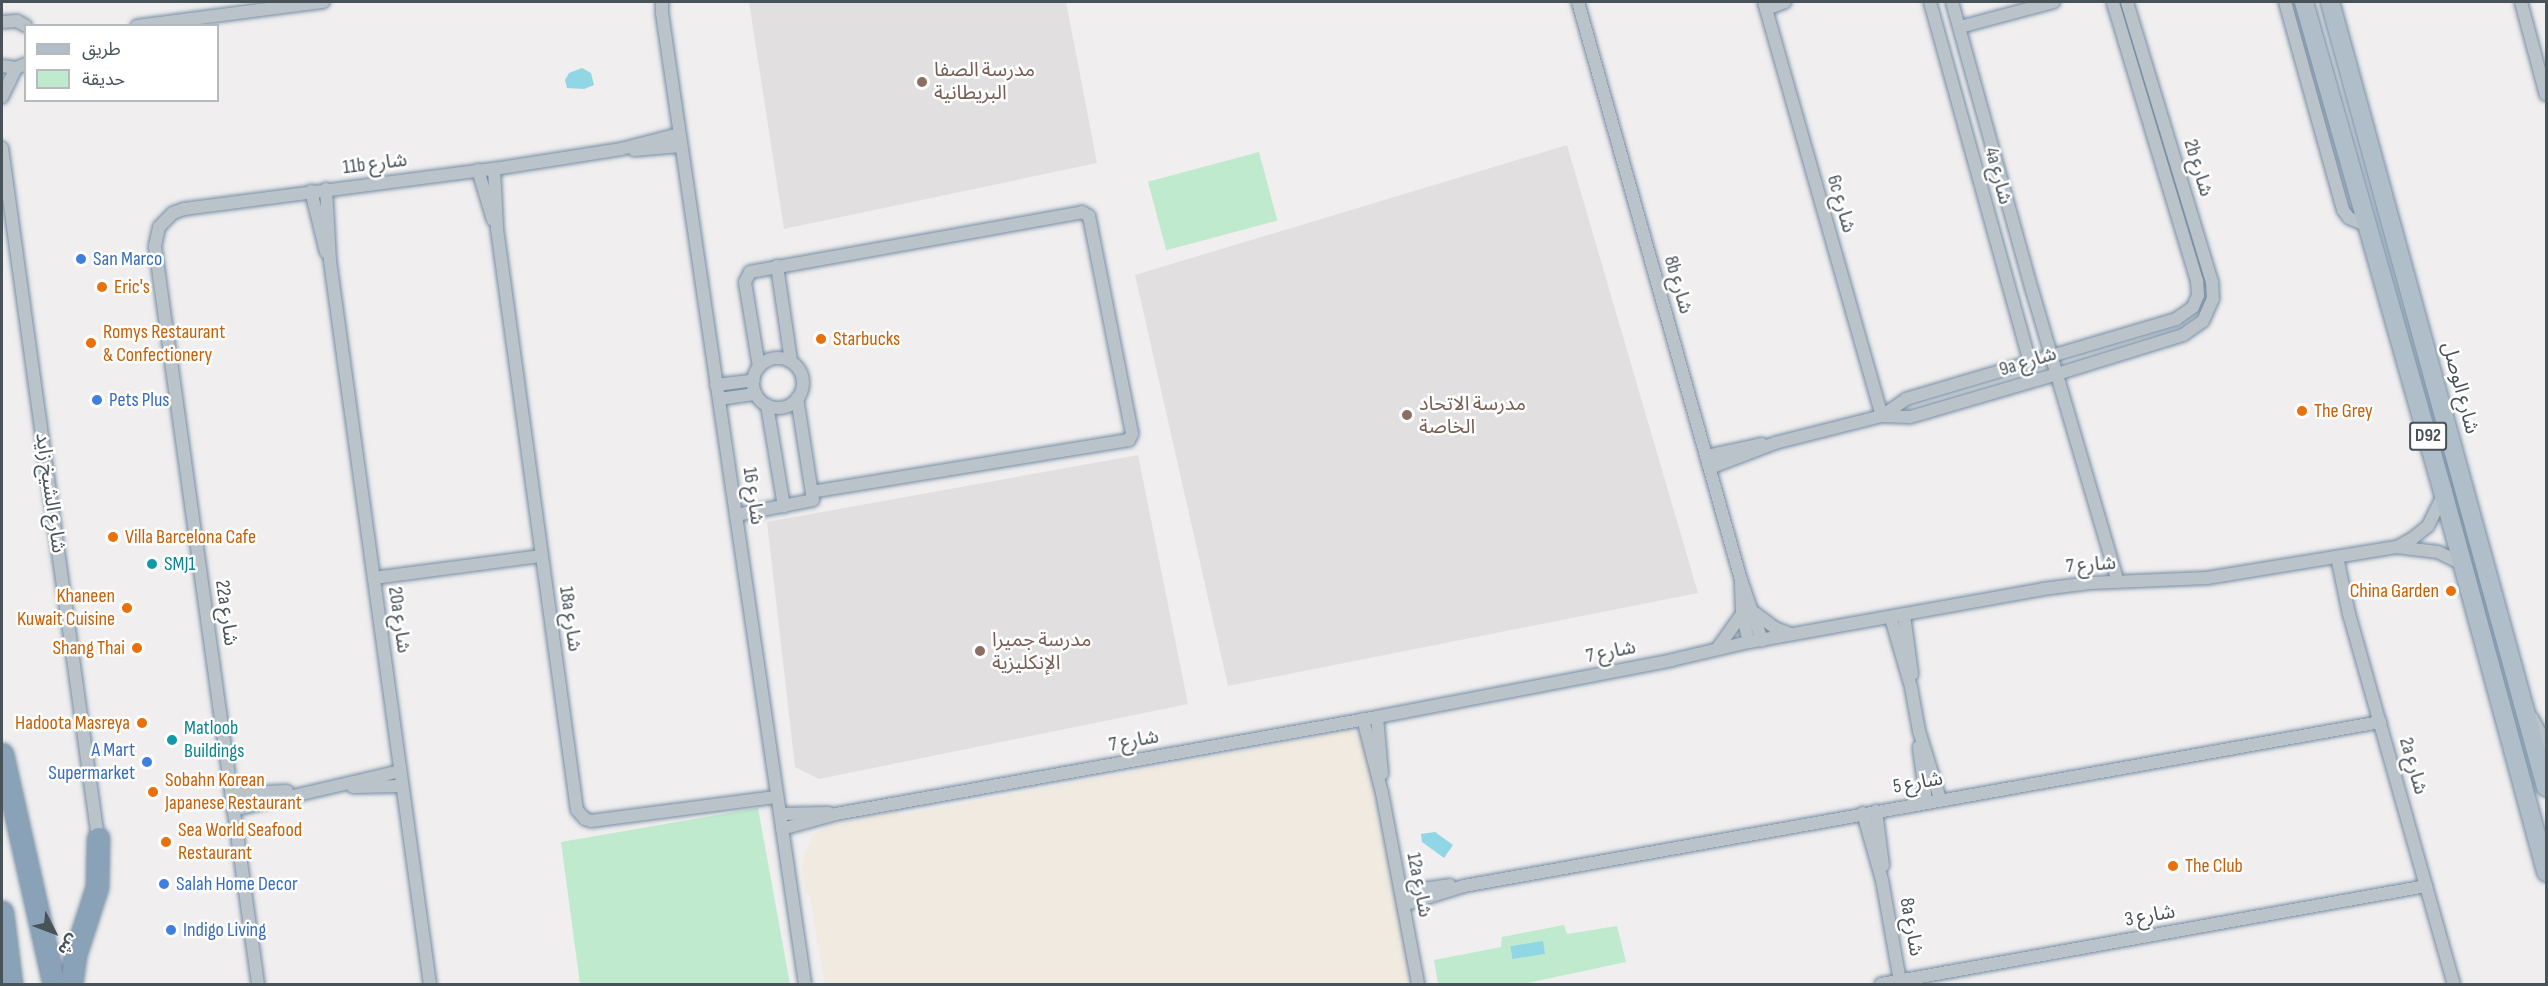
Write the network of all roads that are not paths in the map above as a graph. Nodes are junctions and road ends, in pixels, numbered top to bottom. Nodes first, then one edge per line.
1 (323, 2) edge
2 (1578, 2) edge
3 (1785, 2) edge
4 (1930, 2) edge
5 (1952, 2) edge
6 (2054, 2) edge
7 (2113, 2) edge
8 (2127, 2) edge
9 (2285, 2) edge
10 (2304, 2) edge
11 (2330, 2) edge
12 (2524, 2) edge
13 (660, 5) edge
14 (1765, 5) edge
15 (2, 10) edge
16 (5, 21) edge
17 (152, 24) edge
18 (24, 26) edge
19 (1959, 27) junction
20 (2, 66) edge
21 (21, 66) edge
22 (2547, 95) edge
23 (2, 97) edge
24 (680, 140) junction
25 (2, 148) edge
26 (494, 169) junction
27 (478, 170) junction
28 (326, 189) junction
29 (311, 191) junction
30 (2368, 226) junction
31 (497, 229) junction
32 (155, 246) joint
33 (330, 261) junction
34 (777, 266) junction
35 (2032, 290) junction
36 (2010, 295) junction
37 (2176, 319) joint
38 (2183, 335) joint
39 (2051, 354) junction
40 (2028, 360) junction
41 (791, 362) junction
42 (759, 367) junction
43 (2057, 374) junction
44 (754, 380) junction
45 (716, 385) junction
46 (756, 394) junction
47 (797, 398) junction
48 (718, 399) junction
49 (768, 405) junction
50 (1882, 416) junction
51 (1708, 462) junction
52 (813, 492) junction
53 (2444, 492) junction
54 (784, 507) junction
55 (736, 515) junction
56 (2396, 547) junction
57 (542, 556) junction
58 (2337, 558) junction
59 (2463, 564) junction
60 (374, 579) junction
61 (2118, 582) junction
62 (1748, 614) junction
63 (1904, 615) junction
64 (1891, 618) junction
65 (1792, 634) junction
66 (1762, 640) junction
67 (1749, 642) junction
68 (1717, 649) junction
69 (1911, 687) junction
70 (2525, 708) junction
71 (1377, 717) junction
72 (1363, 719) junction
73 (2380, 722) junction
74 (1919, 731) junction
75 (2547, 743) edge
76 (2, 754) edge
77 (400, 771) junction
78 (343, 786) junction
79 (402, 786) junction
80 (2547, 787) edge
81 (300, 793) junction
82 (1382, 793) junction
83 (231, 794) junction
84 (777, 797) junction
85 (1940, 799) junction
86 (1926, 801) junction
87 (233, 810) junction
88 (1876, 811) junction
89 (1863, 813) junction
90 (780, 814) junction
91 (836, 814) junction
92 (782, 829) junction
93 (98, 838) joint
94 (2547, 872) edge
95 (1882, 880) junction
96 (1464, 886) junction
97 (2426, 886) junction
98 (1401, 892) junction
99 (1403, 905) junction
100 (2, 912) edge
101 (1900, 981) junction
102 (11, 984) edge
103 (54, 984) edge
104 (71, 984) edge
105 (258, 984) edge
106 (430, 984) edge
107 (805, 984) edge
108 (1418, 984) edge
109 (1881, 984) edge
110 (2454, 984) edge

1 - 17 street
2 - 51 street, 8b شارع
3 - 14 street
4 - 36 street, 4a شارع
5 - 19 street, 4a شارع
6 - 19 street
7 - 37 street, 2b شارع
8 - 38 street, 2b شارع
9 - 30 street
10 - 30 main road, D92
11 - 70 main road, شارع الوصل / D92
12 - 22 street
13 - 24 street, شارع 16
14 - 50 street, 6c شارع
15 - 16 street
16 - 18 street
19 - 35 street, 4a شارع
20 - 21 street
21 - 23 street
24 - 26 street, 11b شارع
24 - 45 street, شارع 16
25 - 93 street, شارع الشيخ زايد
26 - 27 street, 11b شارع
26 - 31 street, 18a شارع
27 - 28 street, 11b شارع
27 - 31 street, 18a شارع
28 - 29 street, 11b شارع
28 - 33 street, 20a شارع
29 - 32 street, 11b شارع
29 - 33 street, 20a شارع
30 - 53 main road, D92
31 - 57 street, 18a شارع
32 - 83 street, 22a شارع
33 - 60 street, 20a شارع
34 - 41 street
34 - 42 street
34 - 52 street
35 - 36 street
35 - 39 street, 4a شارع
36 - 40 street, 4a شارع
37 - 39 street, 9a شارع
38 - 43 street, 9a شارع
39 - 40 street, 9a شارع
39 - 43 street, 4a شارع
40 - 50 street, 9a شارع
41 - 42 street
41 - 47 street
42 - 44 street
43 - 50 street, 9a شارع
43 - 61 street, 4a شارع
44 - 45 street
44 - 46 street
45 - 48 street, شارع 16
46 - 48 street
46 - 49 street
47 - 49 street
47 - 52 street
48 - 55 street, شارع 16
49 - 54 street
50 - 51 street, 9a شارع
51 - 62 street, 8b شارع
52 - 54 street
53 - 56 street, شارع 7
53 - 59 main road, D92
54 - 55 street
55 - 84 street, شارع 16
56 - 58 street, شارع 7
56 - 59 street, شارع 7
57 - 60 street
57 - 84 street, 18a شارع
58 - 61 street, شارع 7
58 - 73 street, 2a شارع
59 - 94 main road, D92
60 - 77 street, 20a شارع
61 - 63 street, شارع 7
62 - 65 street
62 - 66 street, 8b شارع
62 - 67 street, 8b شارع
62 - 68 street
63 - 64 street, شارع 7
63 - 69 street
64 - 65 street, شارع 7
64 - 69 street
65 - 66 street, شارع 7
66 - 67 street, شارع 7
67 - 68 street, شارع 7
68 - 71 street, شارع 7
69 - 74 street
70 - 75 street
70 - 80 main road, شارع الوصل / D92
71 - 72 street, شارع 7
71 - 82 street, 12a شارع
72 - 82 street, 12a شارع
72 - 91 street, شارع 7
73 - 85 street, شارع 5
73 - 97 street, 2a شارع
74 - 85 street
74 - 86 street
76 - 103 highway
77 - 78 street
77 - 79 street, 20a شارع
78 - 79 street
78 - 81 street
79 - 106 street, 20a شارع
81 - 83 street
81 - 87 street
82 - 98 street, 12a شارع
83 - 87 street, 22a شارع
84 - 90 street, شارع 16
85 - 86 street, شارع 5
86 - 88 street, شارع 5
87 - 105 street, 22a شارع
88 - 89 street, شارع 5
88 - 95 street, 8a شارع
89 - 95 street, 8a شارع
89 - 96 street, شارع 5
90 - 91 street, شارع 7
90 - 92 street, شارع 16
91 - 92 street, شارع 7
92 - 107 street, شارع 16
93 - 104 highway
95 - 101 street, 8a شارع
96 - 98 street, شارع 5
96 - 99 street, شارع 5
97 - 101 street, شارع 3
97 - 110 street, 2a شارع
98 - 99 street, 12a شارع
99 - 108 street, 12a شارع
100 - 102 highway
101 - 109 street, شارع 3

